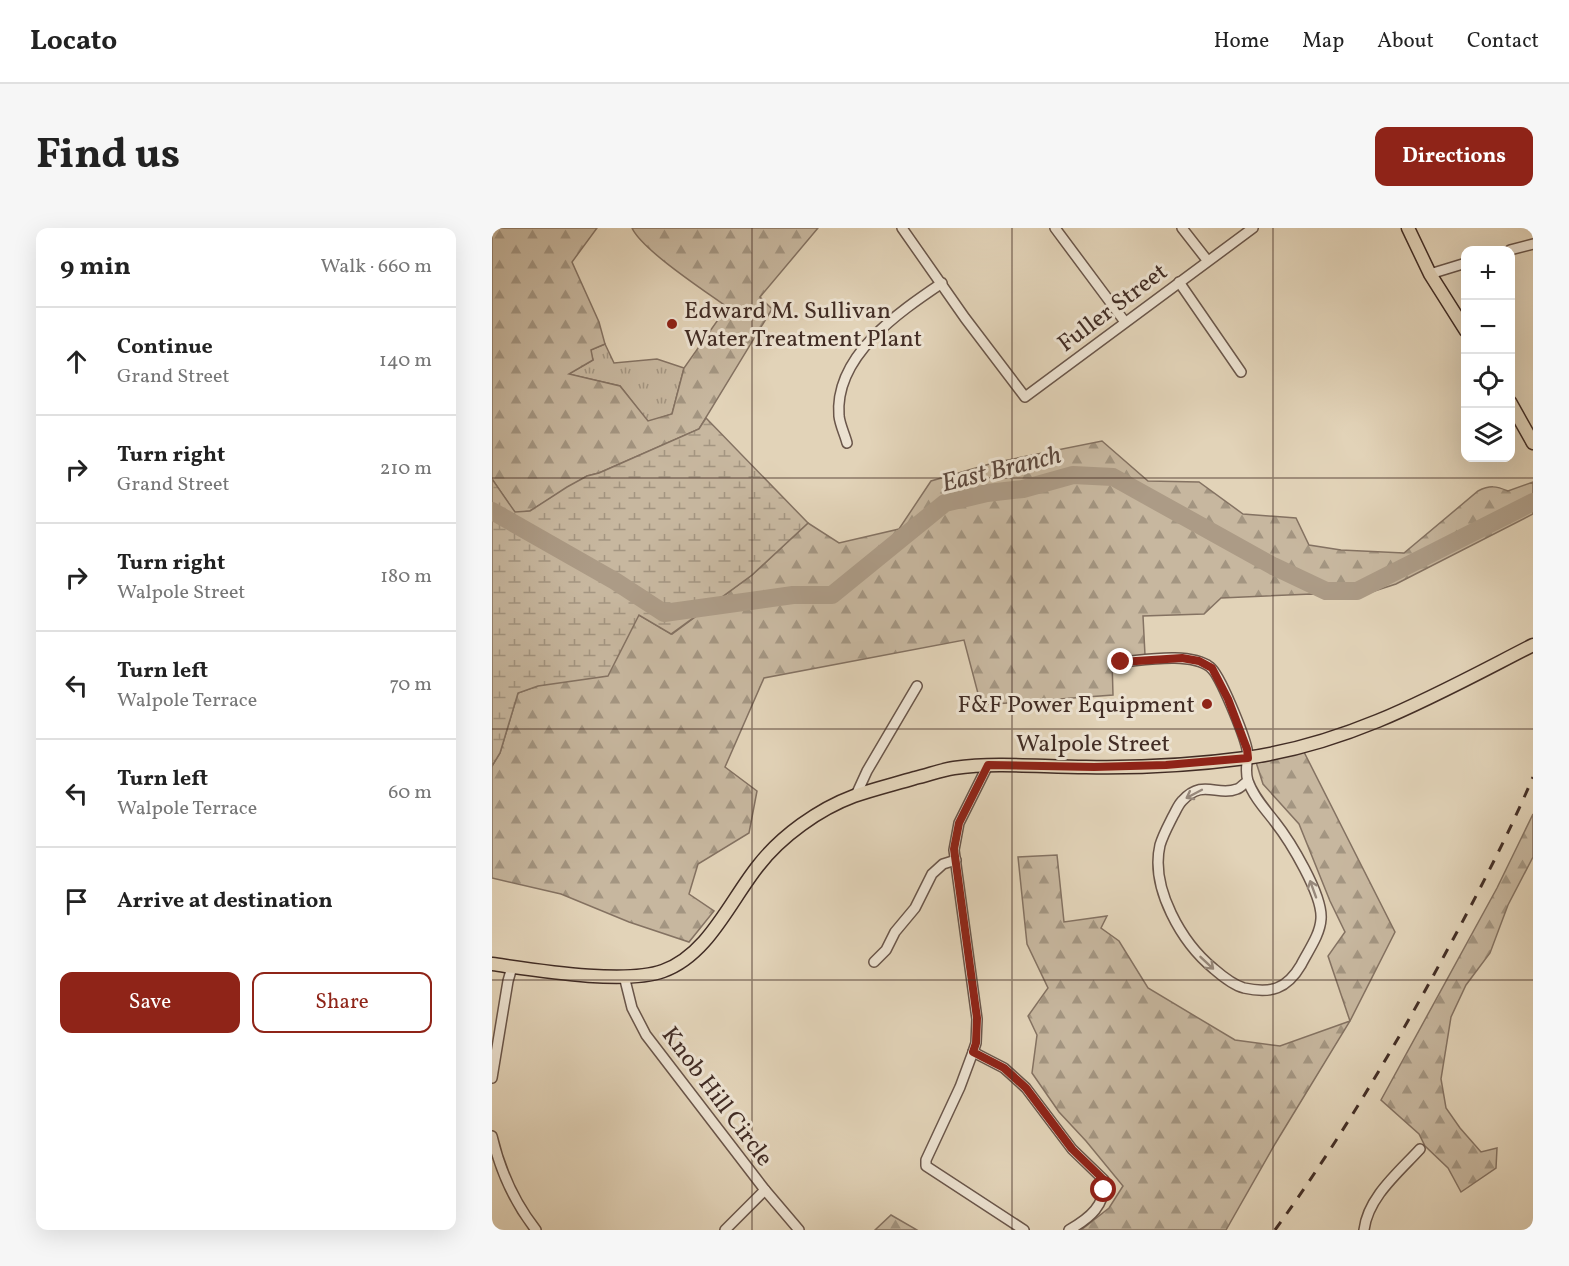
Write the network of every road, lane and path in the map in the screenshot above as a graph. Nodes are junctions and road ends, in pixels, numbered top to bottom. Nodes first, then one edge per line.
1 (902, 228) edge
2 (1055, 228) edge
3 (1182, 228) edge
4 (1253, 228) edge
5 (1408, 228) edge
6 (1533, 244) edge
7 (1515, 249) edge
8 (1207, 260) junction
9 (1461, 265) edge
10 (1430, 274) junction
11 (1179, 282) junction
12 (942, 283) junction
13 (1125, 322) junction
14 (1461, 323) edge
15 (1241, 372) dead end
16 (1513, 408) edge
17 (847, 443) dead end
18 (1533, 443) edge
19 (1533, 645) edge
20 (1121, 662) dead end
21 (917, 686) dead end
22 (1248, 758) junction
23 (988, 765) junction
24 (1248, 781) junction
25 (856, 795) junction
26 (956, 860) junction
27 (874, 962) dead end
28 (492, 964) edge
29 (513, 967) junction
30 (624, 976) junction
31 (973, 1052) junction
32 (492, 1078) edge
33 (492, 1136) edge
34 (1420, 1149) dead end
35 (765, 1190) junction
36 (533, 1229) edge
37 (725, 1230) edge
38 (799, 1230) edge
39 (1024, 1230) edge
40 (1069, 1230) edge
41 (1364, 1230) edge

1 - 12 street
2 - 13 street
3 - 8 street
4 - 8 street, Fuller Street
5 - 10 main road
6 - 7 street
8 - 11 street, Fuller Street
9 - 10 street
10 - 14 main road
11 - 13 street, Fuller Street
11 - 15 street
12 - 13 street, Fuller Street
12 - 17 street
16 - 18 main road
19 - 22 main road, Walpole Street
20 - 22 street
21 - 25 street
22 - 23 main road, Walpole Street
22 - 24 street
23 - 25 main road, Walpole Street
23 - 26 street
24 -> 24 street
25 - 30 main road, Walpole Street
26 - 27 street
26 - 31 street
28 - 29 main road, Walpole Street
29 - 30 main road, Walpole Street
29 - 32 street
30 - 35 street, Knob Hill Circle
31 - 39 street
31 - 40 street
33 - 36 street
34 - 41 street
35 - 37 street
35 - 38 street, Knob Hill Circle

